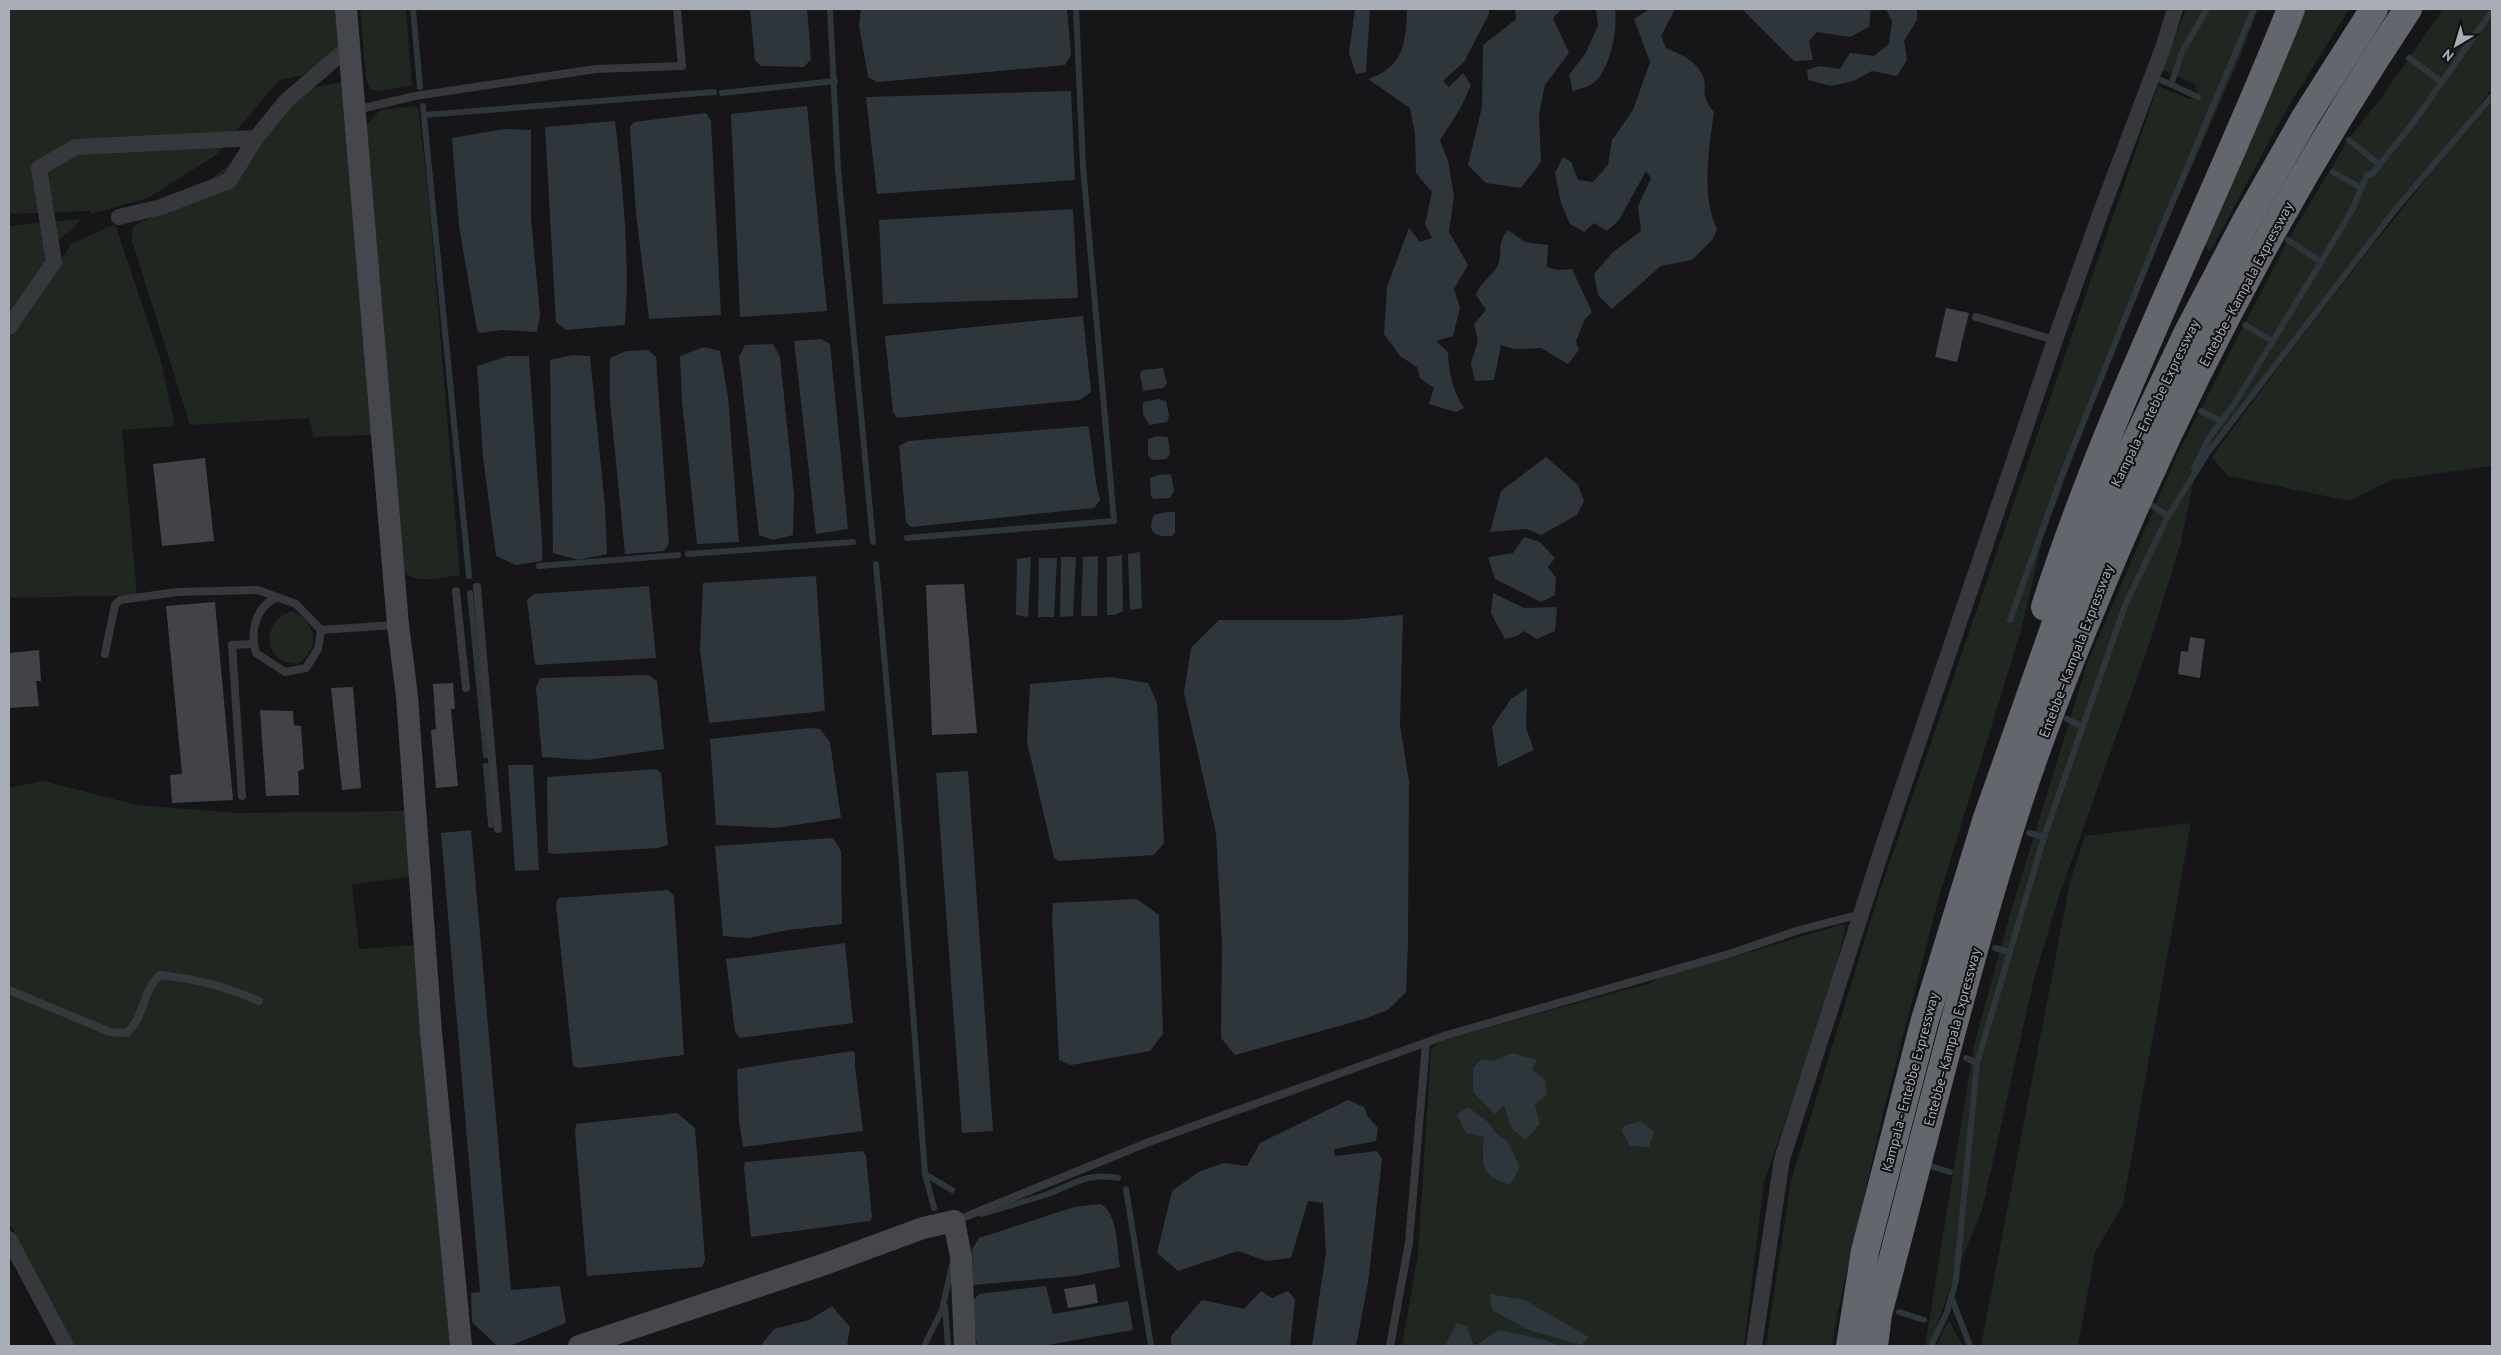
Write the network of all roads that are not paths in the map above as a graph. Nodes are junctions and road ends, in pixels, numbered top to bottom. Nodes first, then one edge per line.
1 (346, 9) edge
2 (677, 9) edge
3 (2175, 9) edge
4 (2291, 9) edge
5 (2374, 9) edge
6 (2408, 9) edge
7 (349, 47) junction
8 (356, 110) junction
9 (256, 138) junction
10 (119, 217) dead end
11 (1976, 317) dead end
12 (9, 328) edge
13 (2056, 340) junction
14 (477, 587) dead end
15 (456, 591) dead end
16 (276, 597) junction
17 (398, 625) junction
18 (321, 630) junction
19 (253, 644) junction
20 (105, 654) dead end
21 (466, 688) dead end
22 (242, 796) dead end
23 (1986, 821) junction
24 (498, 829) dead end
25 (1861, 914) junction
26 (9, 990) edge
27 (259, 1001) dead end
28 (1426, 1043) junction
29 (954, 1221) junction
30 (9, 1238) edge
31 (66, 1346) edge
32 (462, 1346) edge
33 (579, 1346) edge
34 (965, 1346) edge
35 (1390, 1346) edge
36 (1754, 1346) edge
37 (1850, 1346) edge
38 (1874, 1346) edge

1 - 7 street
2 - 8 lane
3 - 13 street
4 - 23 highway
5 - 23 highway, Kampala–Entebbe Expressway
6 - 38 highway, Entebbe–Kampala Expressway
7 - 8 street
7 - 9 street
8 - 17 street
9 - 10 street
9 - 12 street
11 - 13 lane
13 - 25 street
14 - 24 lane
15 - 21 lane
16 - 18 lane
16 - 19 lane
16 - 20 lane
17 - 18 lane
17 - 32 street
18 - 19 lane
19 - 22 lane
23 - 37 highway, Kampala - Entebbe Expressway
25 - 28 lane
25 - 36 street
26 - 27 lane
28 - 29 lane
28 - 35 lane
29 - 33 street
29 - 34 street
30 - 31 street

